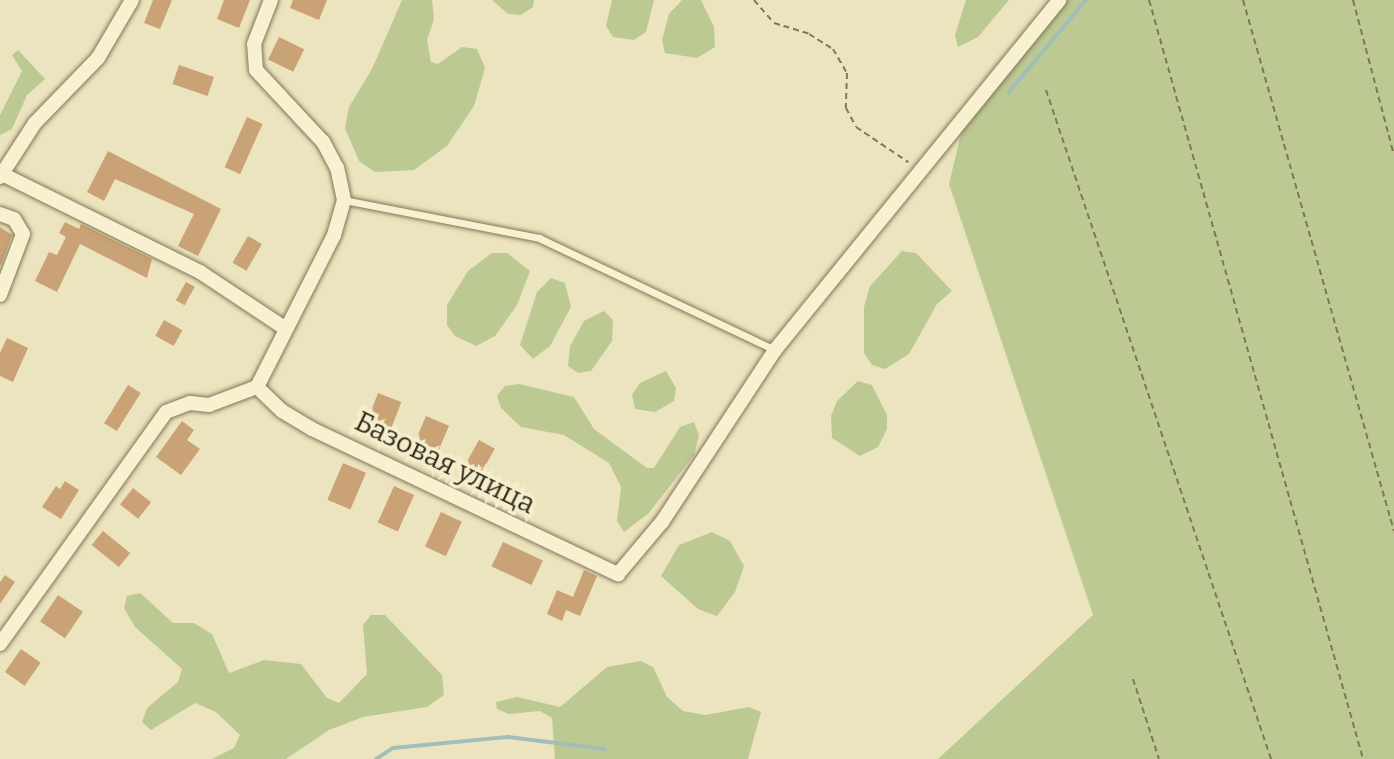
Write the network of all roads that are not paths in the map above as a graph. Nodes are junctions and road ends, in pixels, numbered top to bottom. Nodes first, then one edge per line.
1 (132, 0) edge
2 (271, 0) edge
3 (1059, 0) edge
4 (1, 175) edge
5 (344, 200) junction
6 (0, 214) edge
7 (0, 295) edge
8 (286, 329) junction
9 (775, 350) junction
10 (257, 387) junction
11 (0, 644) edge

1 - 4 street
2 - 5 street
3 - 9 street
4 - 8 street
5 - 8 street
5 - 9 lane
6 - 7 street
8 - 10 street
9 - 10 street, Базовая улица
10 - 11 street

